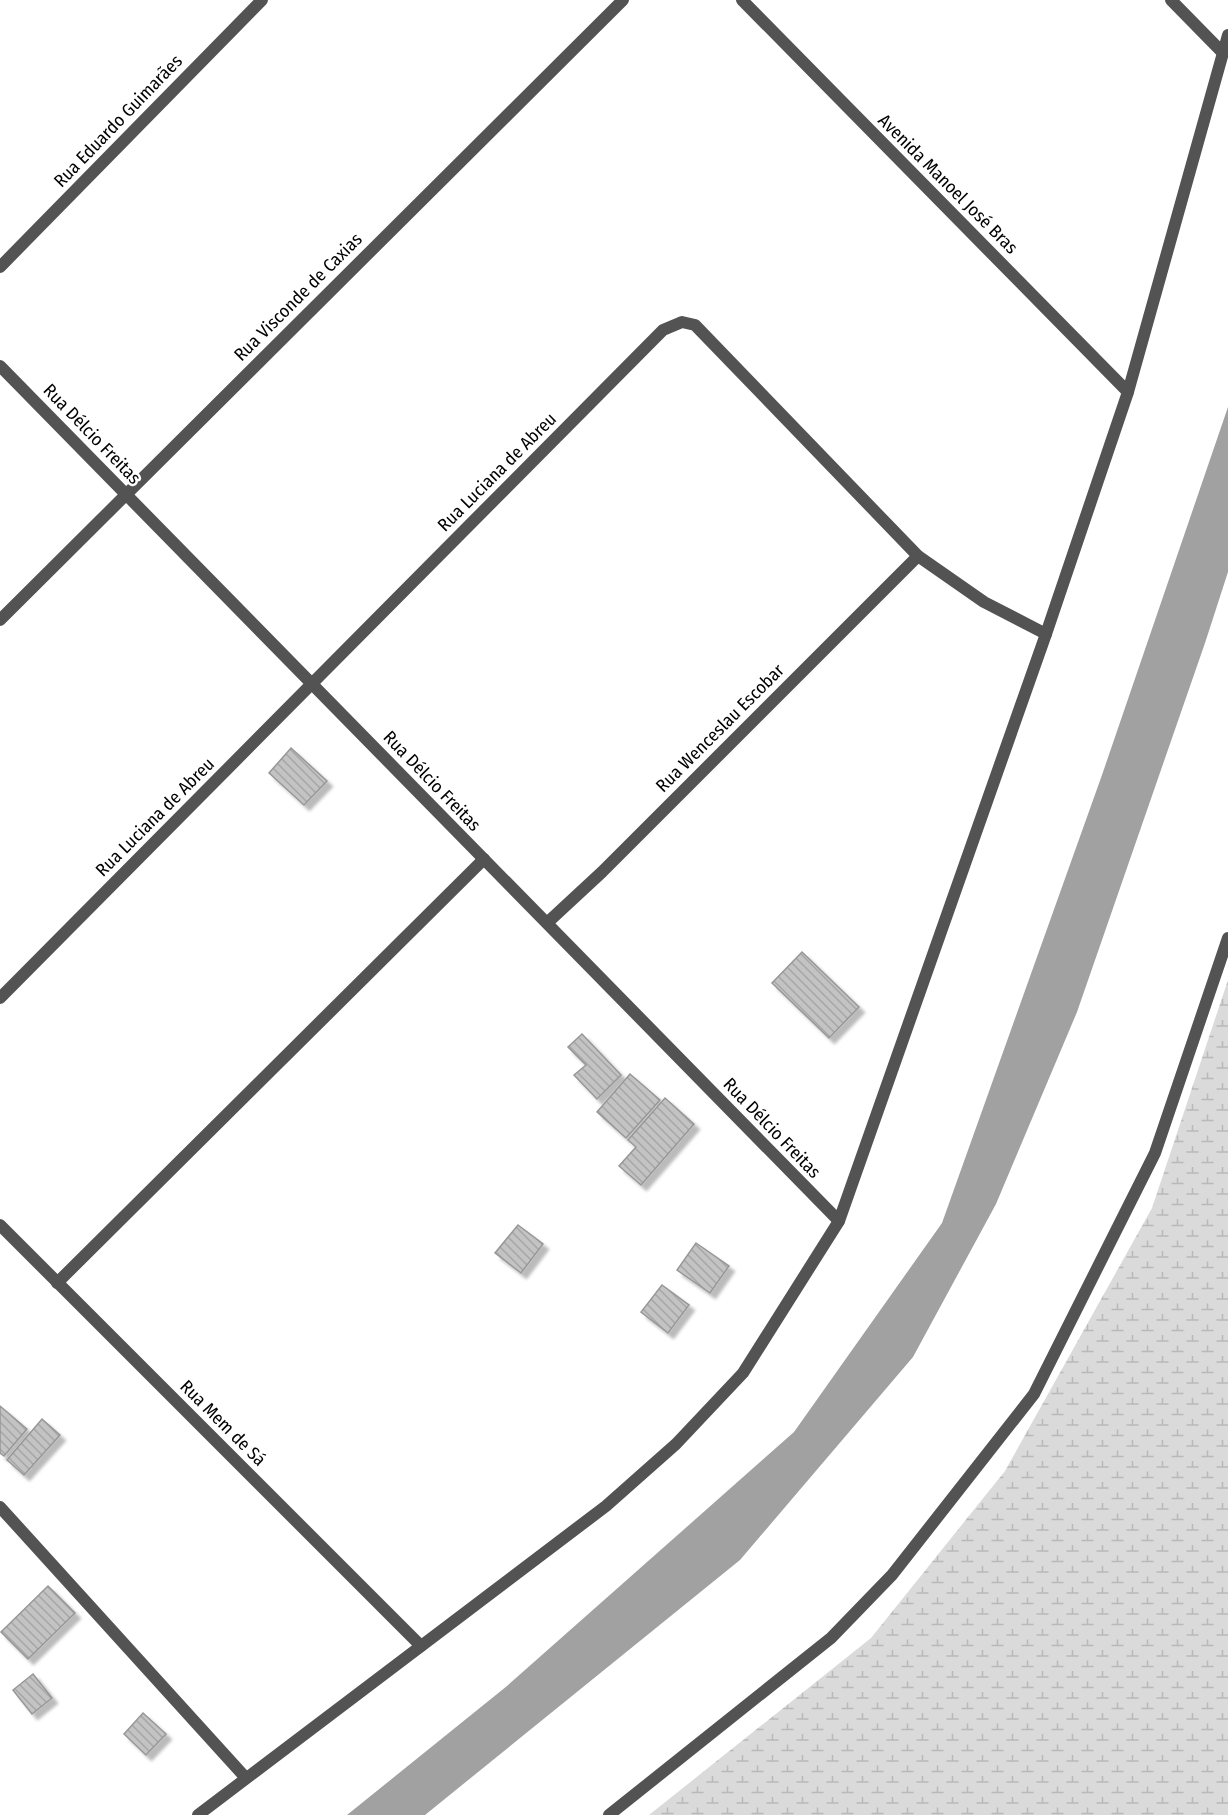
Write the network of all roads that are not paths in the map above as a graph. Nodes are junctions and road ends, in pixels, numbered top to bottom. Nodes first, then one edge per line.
1 (262, 0) edge
2 (623, 0) edge
3 (742, 0) edge
4 (1171, 0) edge
5 (1228, 35) edge
6 (1223, 53) junction
7 (0, 267) edge
8 (0, 366) edge
9 (1128, 392) junction
10 (125, 493) junction
11 (918, 556) junction
12 (0, 620) edge
13 (1046, 634) junction
14 (313, 684) junction
15 (484, 859) junction
16 (547, 923) junction
17 (1228, 938) edge
18 (0, 998) edge
19 (839, 1221) junction
20 (0, 1226) edge
21 (57, 1283) junction
22 (0, 1507) edge
23 (421, 1646) junction
24 (245, 1777) junction
25 (198, 1815) edge
26 (609, 1815) edge

1 - 7 street, Rua Eduardo Guimarães
2 - 10 street, Rua Visconde de Caxias
3 - 9 street, Avenida Manoel José Bras
4 - 6 street
5 - 6 street
6 - 9 street
8 - 10 street, Rua Délcio Freitas
9 - 13 street
10 - 12 street, Rua Visconde de Caxias
10 - 14 street, Rua Délcio Freitas
11 - 13 street, Rua Luciana de Abreu
11 - 14 street, Rua Luciana de Abreu
11 - 16 street, Rua Wenceslau Escobar
13 - 19 street
14 - 15 street, Rua Délcio Freitas
14 - 18 street, Rua Luciana de Abreu
15 - 16 street, Rua Délcio Freitas
15 - 21 street
16 - 19 street, Rua Délcio Freitas
17 - 26 street
19 - 23 street
20 - 21 street, Rua Mem de Sá
21 - 23 street, Rua Mem de Sá
22 - 24 street
23 - 24 street
24 - 25 street

